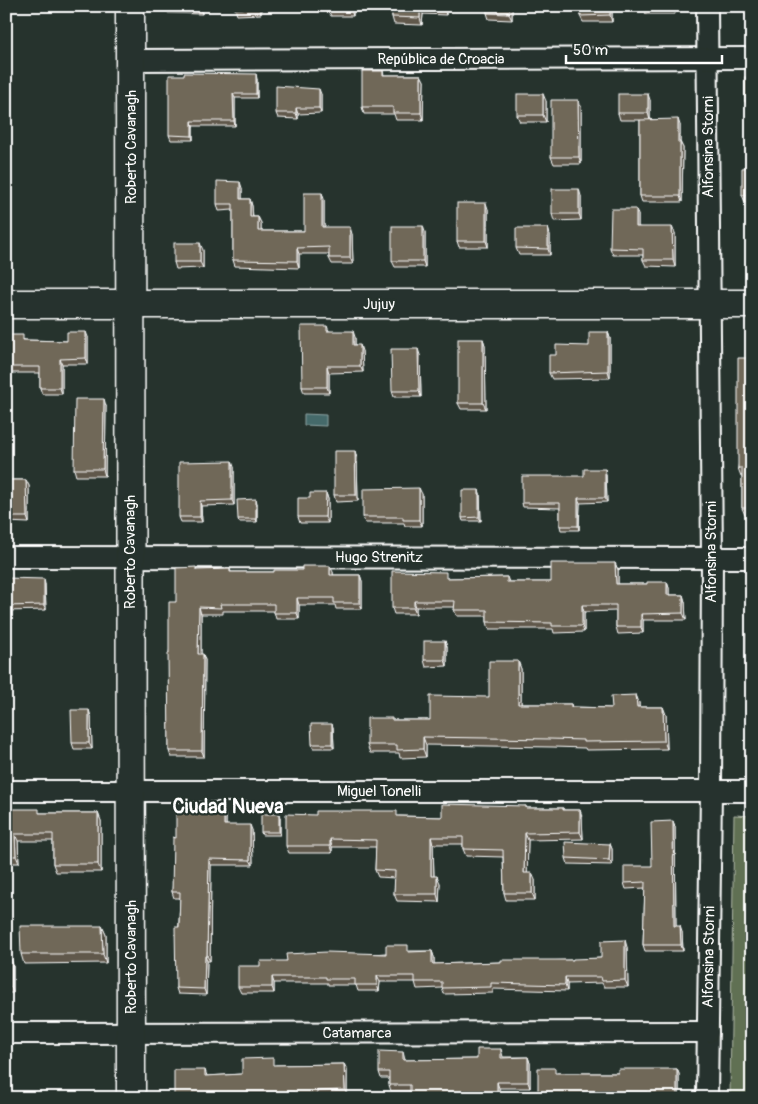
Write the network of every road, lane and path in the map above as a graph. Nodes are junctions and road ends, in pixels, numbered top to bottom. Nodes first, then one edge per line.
1 (130, 6) edge
2 (707, 6) edge
3 (708, 58) junction
4 (752, 58) edge
5 (130, 60) junction
6 (6, 304) edge
7 (131, 304) junction
8 (710, 304) junction
9 (752, 304) edge
10 (130, 556) junction
11 (6, 557) edge
12 (712, 558) junction
13 (752, 558) edge
14 (6, 791) edge
15 (131, 791) junction
16 (711, 791) junction
17 (752, 791) edge
18 (708, 1032) junction
19 (6, 1033) edge
20 (130, 1034) junction
21 (131, 1098) edge
22 (707, 1098) edge

1 - 5 main road, Roberto Cavanagh
2 - 3 street, Alfonsina Storni
3 - 4 street, República de Croacia
3 - 5 street, República de Croacia
3 - 8 street, Alfonsina Storni
5 - 7 main road, Roberto Cavanagh
6 - 7 main road, Jujuy
7 - 8 main road, Jujuy
7 - 10 main road, Roberto Cavanagh
8 - 9 main road, Jujuy
8 - 12 street, Alfonsina Storni
10 - 11 street, Hugo Strenitz
10 - 12 street, Hugo Strenitz
10 - 15 main road, Roberto Cavanagh
12 - 13 street, Hugo Strenitz
12 - 16 street, Alfonsina Storni
14 - 15 street, Miguel Tonelli
15 - 16 street, Miguel Tonelli
15 - 20 main road, Roberto Cavanagh
16 - 17 street, Miguel Tonelli
16 - 18 street, Alfonsina Storni
18 - 20 street, Catamarca
18 - 22 street, Alfonsina Storni
19 - 20 street, Catamarca
20 - 21 main road, Roberto Cavanagh

